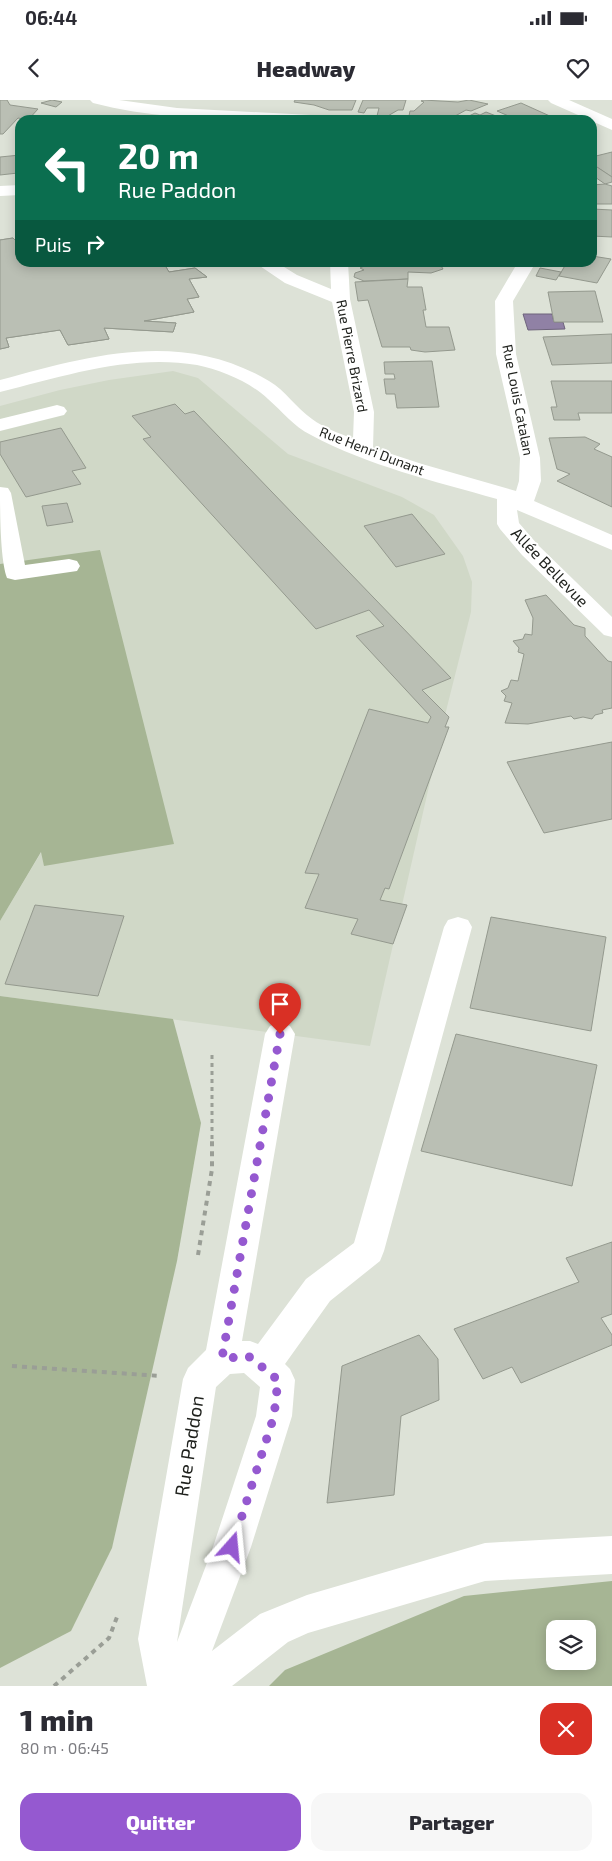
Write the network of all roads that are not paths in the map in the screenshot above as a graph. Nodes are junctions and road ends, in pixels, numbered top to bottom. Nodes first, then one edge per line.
1 (98, 100) edge
2 (556, 100) edge
3 (240, 115) edge
4 (590, 115) edge
5 (597, 118) edge
6 (612, 125) edge
7 (15, 190) edge
8 (0, 191) edge
9 (271, 267) edge
10 (339, 267) edge
11 (524, 267) edge
12 (340, 299) junction
13 (0, 386) edge
14 (58, 411) dead end
15 (0, 425) edge
16 (362, 449) junction
17 (0, 493) edge
18 (515, 500) junction
19 (612, 543) edge
20 (68, 566) dead end
21 (612, 630) edge
22 (458, 927) dead end
23 (280, 1034) dead end
24 (262, 1367) junction
25 (211, 1369) junction
26 (612, 1555) edge
27 (167, 1686) edge
28 (180, 1686) edge
29 (200, 1686) edge

1 - 3 street
2 - 4 street
5 - 6 street
7 - 8 street
9 - 12 street
10 - 12 street, Rue Pierre Brizard
11 - 18 street, Rue Louis Catalan
12 - 16 street, Rue Pierre Brizard
13 - 16 street, Rue Henri Dunant
14 - 15 street
16 - 18 street, Rue Henri Dunant
17 - 20 street
18 - 19 street
18 - 21 street, Allée Bellevue
22 - 24 street
23 - 25 street, Rue Paddon
24 - 25 street
24 - 28 street
25 - 27 street, Rue Paddon
26 - 29 street

